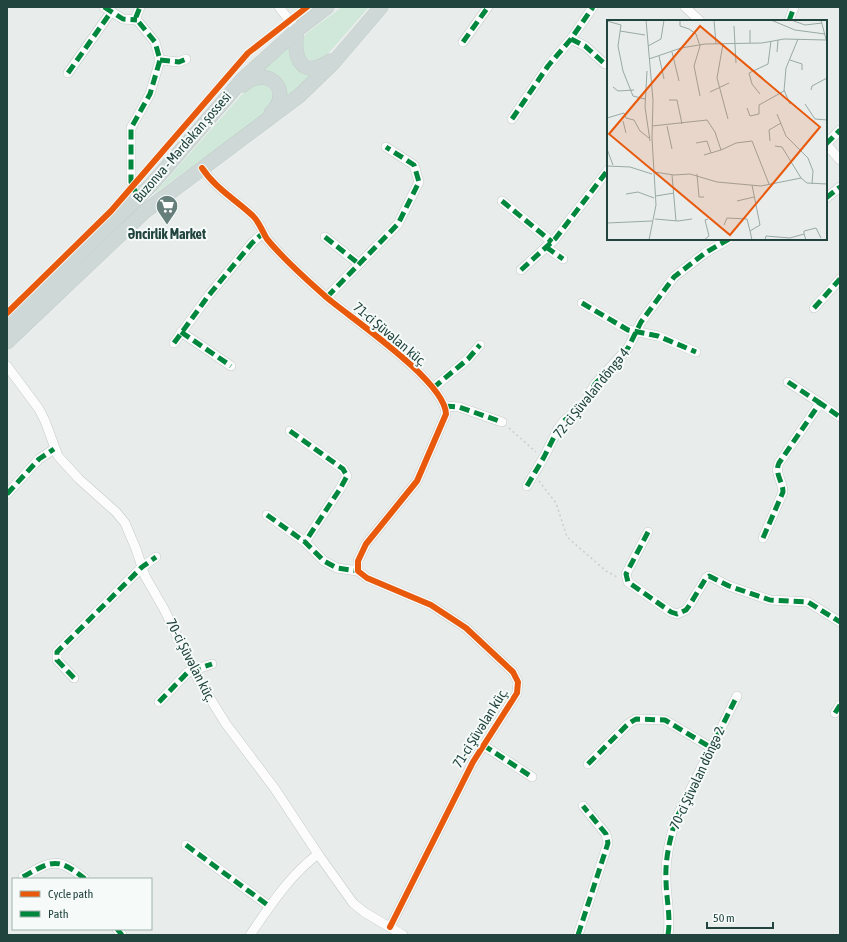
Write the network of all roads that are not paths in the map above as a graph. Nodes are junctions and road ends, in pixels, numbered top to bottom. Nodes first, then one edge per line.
1 (140, 7) edge
2 (279, 7) edge
3 (327, 7) edge
4 (381, 7) edge
5 (488, 7) edge
6 (593, 7) edge
7 (685, 7) edge
8 (794, 7) edge
9 (108, 9) edge
10 (137, 20) junction
11 (699, 20) edge
12 (790, 20) edge
13 (297, 30) junction
14 (571, 39) junction
15 (463, 42) dead end
16 (346, 49) junction
17 (186, 58) dead end
18 (160, 60) junction
19 (605, 64) dead end
20 (68, 73) dead end
21 (218, 106) junction
22 (512, 119) dead end
23 (840, 130) edge
24 (245, 138) junction
25 (827, 143) edge
26 (827, 145) edge
27 (386, 147) dead end
28 (840, 160) edge
29 (202, 168) junction
30 (607, 171) edge
31 (840, 187) edge
32 (827, 197) edge
33 (138, 198) junction
34 (502, 201) dead end
35 (264, 233) junction
36 (325, 237) dead end
37 (726, 240) edge
38 (549, 245) junction
39 (563, 259) dead end
40 (359, 264) junction
41 (521, 270) dead end
42 (840, 279) edge
43 (327, 297) junction
44 (582, 303) dead end
45 (814, 308) dead end
46 (7, 324) edge
47 (636, 331) junction
48 (181, 332) junction
49 (7, 342) edge
50 (174, 343) dead end
51 (480, 345) dead end
52 (696, 352) dead end
53 (7, 366) edge
54 (231, 366) dead end
55 (788, 382) dead end
56 (433, 388) junction
57 (820, 403) junction
58 (445, 406) junction
59 (840, 417) edge
60 (502, 422) road end
61 (290, 431) dead end
62 (54, 449) junction
63 (527, 486) dead end
64 (7, 494) edge
65 (267, 515) dead end
66 (648, 532) dead end
67 (763, 538) dead end
68 (304, 542) junction
69 (156, 557) dead end
70 (142, 567) junction
71 (358, 572) junction
72 (840, 622) edge
73 (212, 664) dead end
74 (193, 670) junction
75 (74, 678) dead end
76 (737, 696) dead end
77 (159, 702) dead end
78 (483, 744) junction
79 (710, 747) junction
80 (588, 764) dead end
81 (532, 776) dead end
82 (584, 806) dead end
83 (186, 845) dead end
84 (318, 854) junction
85 (23, 877) dead end
86 (84, 878) edge
87 (269, 906) junction
88 (390, 927) junction
89 (250, 935) edge
90 (403, 935) edge
91 (578, 935) edge
92 (668, 935) edge

1 - 10 street
2 - 13 street
3 - 13 main road, Buzonva - Mərdəkan şossesi
4 - 16 main road
5 - 15 street
6 - 14 street
7 - 11 street
8 - 12 street
9 - 10 street
9 - 20 street
10 - 18 street
13 - 16 main road
13 - 21 main road, Buzonva - Mərdəkan şossesi
14 - 19 street
14 - 22 street
16 - 24 main road
17 - 18 street
18 - 33 street
21 - 24 main road
21 - 33 main road, Buzonva - Mərdəkan şossesi
23 - 25 street
24 - 29 main road
26 - 28 street
27 - 40 street
29 - 35 street, 71-ci Şüvəlan küç.
29 - 49 main road
30 - 38 street
31 - 32 street
33 - 46 main road, Buzonva - Mərdəkan şossesi
34 - 38 street
35 - 43 street, 71-ci Şüvəlan küç.
35 - 48 street
36 - 40 street
37 - 47 street, 72-ci Şüvəlan döngə 4
38 - 39 street
38 - 41 street
40 - 43 street
42 - 45 street
43 - 56 street, 71-ci Şüvəlan küç.
44 - 47 street
47 - 52 street
47 - 63 street, 72-ci Şüvəlan döngə 4
48 - 50 street
48 - 54 street
51 - 56 street
53 - 62 street, 70-ci Şüvəlan küç.
55 - 57 street
56 - 58 street, 71-ci Şüvəlan küç.
57 - 59 street
57 - 67 street
58 - 60 street
58 - 71 street
61 - 68 street
62 - 64 street
62 - 70 street, 70-ci Şüvəlan küç.
65 - 68 street, 71-ci Şüvəlan küç.
66 - 72 street
68 - 71 street, 71-ci Şüvəlan küç.
69 - 70 street
70 - 74 street, 70-ci Şüvəlan küç.
70 - 75 street
71 - 78 street, 71-ci Şüvəlan küç.
73 - 74 street
74 - 77 street
74 - 84 street, 70-ci Şüvəlan küç.
76 - 79 street, 70-ci Şüvəlan döngə 2
78 - 81 street
78 - 88 street, 71-ci Şüvəlan küç.
79 - 80 street
79 - 92 street, 70-ci Şüvəlan döngə 2
82 - 91 street
83 - 87 street
84 - 87 street
84 - 88 street, 70-ci Şüvəlan küç.
85 - 86 street
87 - 89 street
88 - 90 street, 70-ci Şüvəlan küç.

